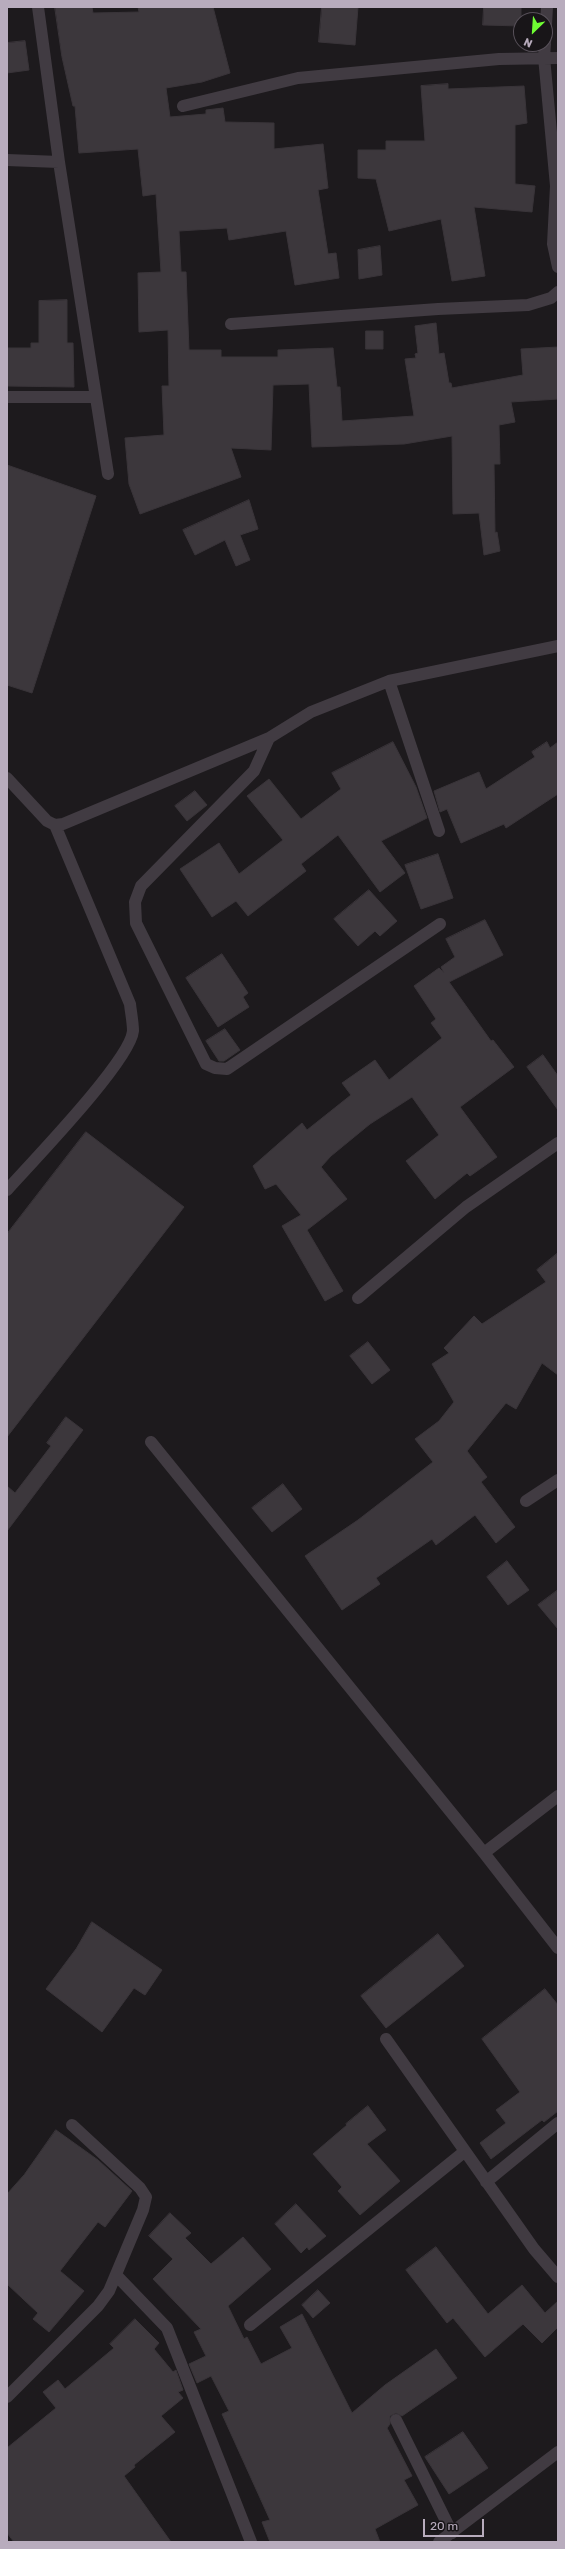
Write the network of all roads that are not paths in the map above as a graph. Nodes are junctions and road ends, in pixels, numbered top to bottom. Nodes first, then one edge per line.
1 (38, 7) edge
2 (544, 52) edge
3 (544, 57) junction
4 (558, 58) edge
5 (183, 106) dead end
6 (7, 160) edge
7 (59, 162) junction
8 (558, 267) edge
9 (558, 292) edge
10 (231, 324) dead end
11 (7, 397) edge
12 (96, 397) junction
13 (108, 474) dead end
14 (558, 646) edge
15 (389, 681) junction
16 (269, 738) junction
17 (7, 778) edge
18 (54, 825) junction
19 (439, 831) dead end
20 (440, 924) dead end
21 (558, 1143) edge
22 (7, 1190) edge
23 (358, 1298) dead end
24 (150, 1442) dead end
25 (558, 1480) edge
26 (526, 1501) dead end
27 (558, 1796) edge
28 (484, 1854) junction
29 (558, 1948) edge
30 (386, 2039) dead end
31 (558, 2123) edge
32 (72, 2125) dead end
33 (464, 2152) junction
34 (486, 2182) junction
35 (116, 2275) junction
36 (558, 2277) edge
37 (250, 2325) dead end
38 (7, 2397) edge
39 (396, 2420) dead end
40 (558, 2452) edge
41 (452, 2533) junction
42 (251, 2542) edge
43 (439, 2542) edge

1 - 7 street
2 - 3 street
3 - 4 street
3 - 5 street
3 - 8 street
6 - 7 street
7 - 12 street
9 - 10 street
11 - 12 street
12 - 13 street
14 - 15 street
15 - 16 street
15 - 19 street
16 - 18 street
16 - 20 street
17 - 18 street
18 - 22 street
21 - 23 street
24 - 28 street
25 - 26 street
27 - 28 street
28 - 29 street
30 - 33 street
31 - 34 street
32 - 35 street
33 - 34 street
33 - 37 street
34 - 36 street
35 - 38 street
35 - 42 street
39 - 41 street
40 - 41 street
41 - 43 street

